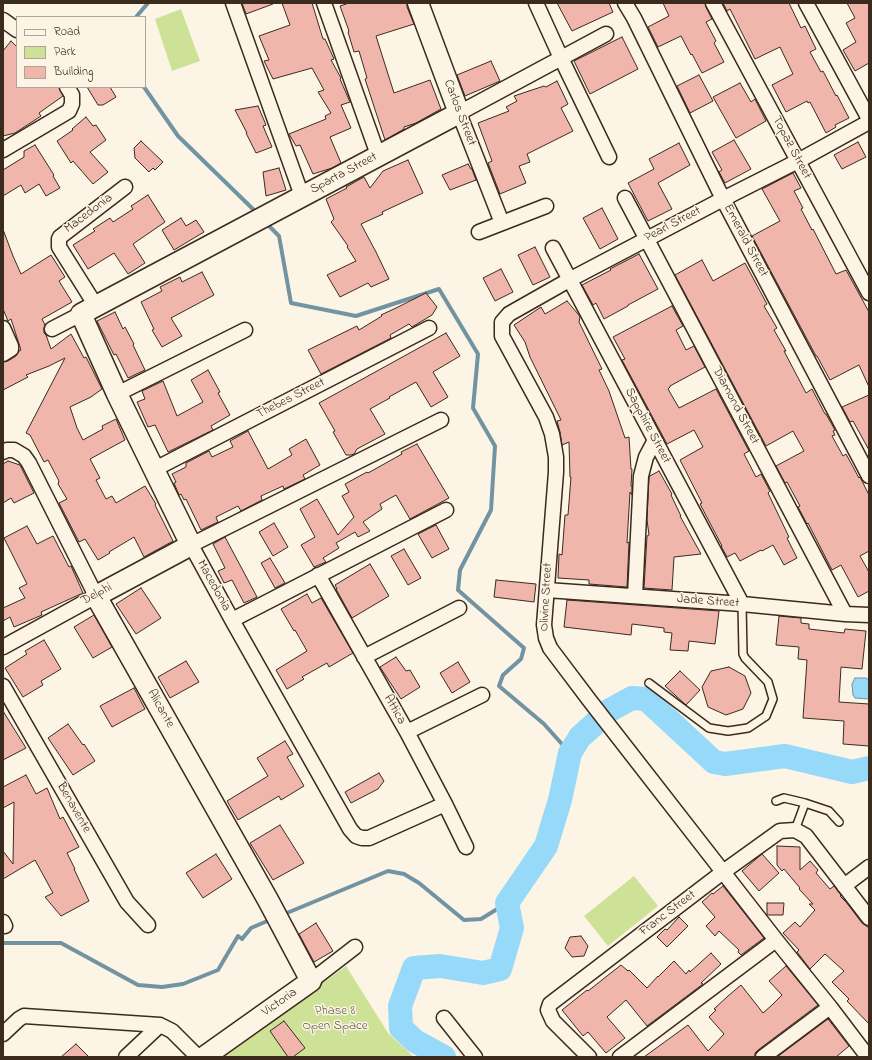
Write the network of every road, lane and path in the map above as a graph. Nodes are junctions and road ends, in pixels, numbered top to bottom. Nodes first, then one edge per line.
1 (233, 3) edge
2 (324, 3) edge
3 (418, 3) edge
4 (536, 3) edge
5 (625, 3) edge
6 (713, 3) edge
7 (806, 3) edge
8 (3, 20) edge
9 (16, 29) edge
10 (606, 34) dead end
11 (561, 58) junction
12 (68, 88) edge
13 (459, 113) junction
14 (869, 121) edge
15 (3, 150) edge
16 (378, 155) junction
17 (609, 157) dead end
18 (798, 160) junction
19 (125, 187) dead end
20 (302, 196) junction
21 (625, 198) dead end
22 (723, 199) junction
23 (546, 206) dead end
24 (502, 223) junction
25 (479, 232) dead end
26 (647, 238) junction
27 (553, 248) dead end
28 (569, 280) junction
29 (869, 293) edge
30 (89, 310) junction
31 (502, 322) joint
32 (3, 328) edge
33 (429, 328) dead end
34 (52, 329) dead end
35 (245, 330) dead end
36 (3, 354) edge
37 (117, 394) junction
38 (441, 420) dead end
39 (655, 440) junction
40 (3, 452) edge
41 (153, 470) junction
42 (869, 476) edge
43 (446, 510) dead end
44 (191, 545) junction
45 (318, 576) junction
46 (547, 590) junction
47 (96, 596) junction
48 (635, 596) junction
49 (742, 604) junction
50 (459, 608) dead end
51 (845, 614) junction
52 (869, 615) edge
53 (232, 620) junction
54 (3, 647) edge
55 (364, 657) junction
56 (649, 683) dead end
57 (3, 686) edge
58 (482, 695) dead end
59 (407, 732) junction
60 (776, 801) dead end
61 (805, 803) junction
62 (445, 804) junction
63 (840, 822) dead end
64 (795, 830) junction
65 (466, 847) dead end
66 (869, 867) edge
67 (723, 872) junction
68 (844, 886) junction
69 (869, 918) edge
70 (148, 925) dead end
71 (776, 940) junction
72 (355, 947) dead end
73 (311, 981) junction
74 (830, 1007) junction
75 (444, 1018) dead end
76 (160, 1025) junction
77 (3, 1034) edge
78 (126, 1057) edge
79 (198, 1057) edge
80 (204, 1057) edge
81 (475, 1057) edge
82 (589, 1057) edge
83 (620, 1057) edge
84 (763, 1057) edge
85 (868, 1057) edge

1 - 20 street
2 - 16 street
3 - 13 street, Carlos Street
4 - 11 street
5 - 22 street, Emerald Street
6 - 18 street, Topaz Street
7 - 14 street
8 - 9 street
10 - 11 street, Sparta Street
11 - 13 street, Sparta Street
11 - 17 street
12 - 15 street
13 - 16 street, Sparta Street
13 - 24 street, Carlos Street
14 - 18 street, Pearl Street
16 - 20 street, Sparta Street
18 - 22 street, Pearl Street
18 - 29 street, Topaz Street
19 - 30 street, Macedonia
20 - 30 street, Sparta Street
21 - 26 street, Diamond Street
22 - 26 street, Pearl Street
22 - 42 street, Emerald Street
23 - 24 street
24 - 25 street
26 - 28 street, Pearl Street
26 - 51 street, Diamond Street
27 - 28 street, Sapphire Street
28 - 31 street, Pearl Street
28 - 39 street, Sapphire Street
30 - 34 street
30 - 37 street, Macedonia
31 - 46 street, Olivine Street
32 - 36 street
33 - 41 street, Thebes Street
35 - 37 street
37 - 41 street, Macedonia
38 - 44 street
39 - 48 street
39 - 49 street, Sapphire Street
40 - 47 street, Alicante
41 - 44 street, Macedonia
43 - 45 street
44 - 47 street, Delphi
44 - 53 street, Macedonia
45 - 53 street
45 - 55 street, Attica
46 - 48 street, Jade Street
46 - 67 street, Olivine Street
47 - 54 street, Delphi
47 - 73 street, Alicante
48 - 49 street, Jade Street
49 - 51 street, Jade Street
49 - 56 lane
50 - 55 street
51 - 52 street, Jade Street
53 - 62 street, Macedonia
55 - 59 street, Attica
57 - 70 street, Benavente
58 - 59 street
59 - 62 street, Attica
60 - 61 lane
61 - 63 lane
61 - 64 lane
62 - 65 street, Attica
64 - 67 street, Franc Street
64 - 68 street
66 - 68 street
67 - 71 street, Olivine Street
67 - 82 street, Franc Street
68 - 69 street
71 - 74 street, Olivine Street
71 - 83 street
72 - 73 street, Victoria
73 - 80 street, Victoria
74 - 84 street
74 - 85 street, Olivine Street
75 - 81 street
76 - 77 street
76 - 78 street
76 - 79 street

